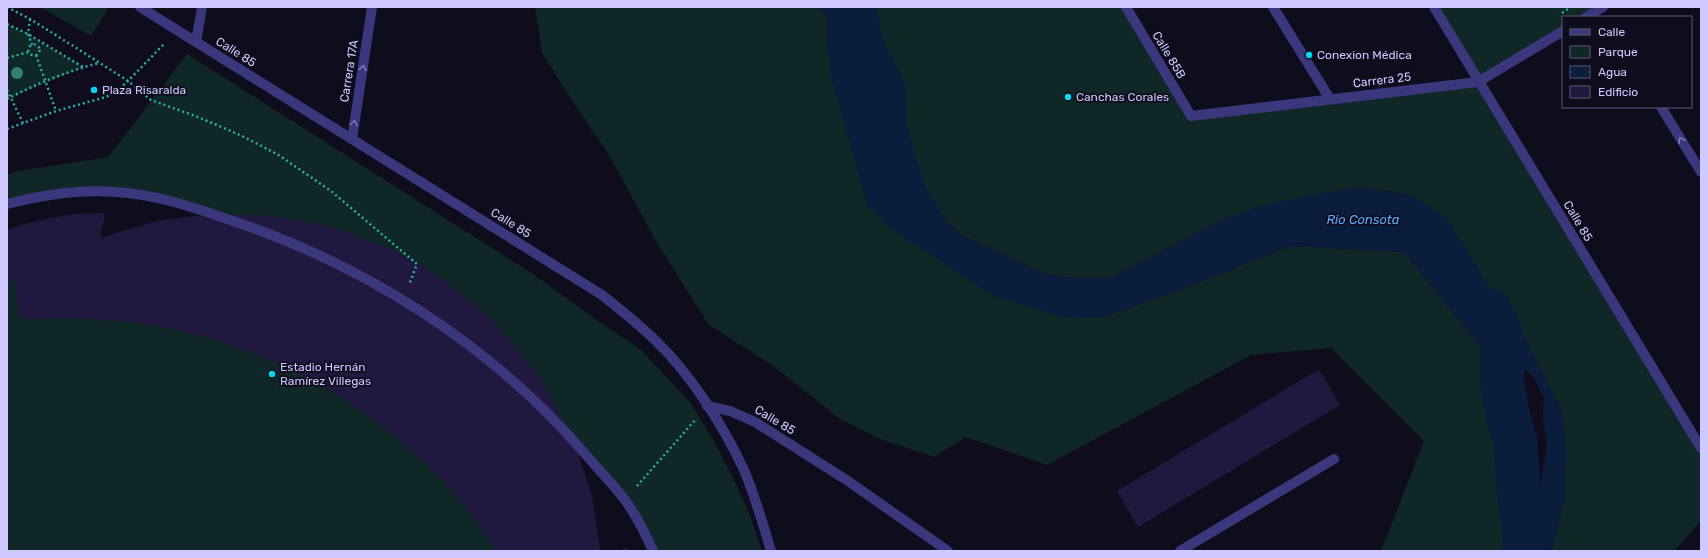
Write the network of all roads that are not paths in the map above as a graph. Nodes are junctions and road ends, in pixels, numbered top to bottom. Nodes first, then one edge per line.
1 (140, 7) edge
2 (202, 7) edge
3 (372, 7) edge
4 (1126, 7) edge
5 (1273, 7) edge
6 (1434, 7) edge
7 (1602, 7) edge
8 (1588, 16) edge
9 (1606, 16) edge
10 (1562, 32) edge
11 (196, 42) junction
12 (1478, 82) junction
13 (1330, 99) junction
14 (1662, 108) edge
15 (1191, 116) joint
16 (352, 140) junction
17 (1701, 172) edge
18 (7, 204) edge
19 (707, 406) junction
20 (1701, 448) edge
21 (1334, 459) dead end
22 (653, 551) edge
23 (771, 551) edge
24 (948, 551) edge
25 (1180, 551) edge

1 - 11 street, Calle 85
2 - 11 street
16 -> 3 street, Carrera 17A
4 - 15 street, Calle 85B
5 - 13 street
6 - 12 street, Calle 85
7 - 8 street
7 - 9 street
10 - 12 street, Carrera 25
11 - 16 street, Calle 85
12 - 13 street, Carrera 25
12 - 20 street, Calle 85
13 - 15 street, Carrera 25
17 -> 14 street
16 - 19 street, Calle 85
18 - 22 street
19 - 23 street
19 - 24 street, Calle 85
21 - 25 street

